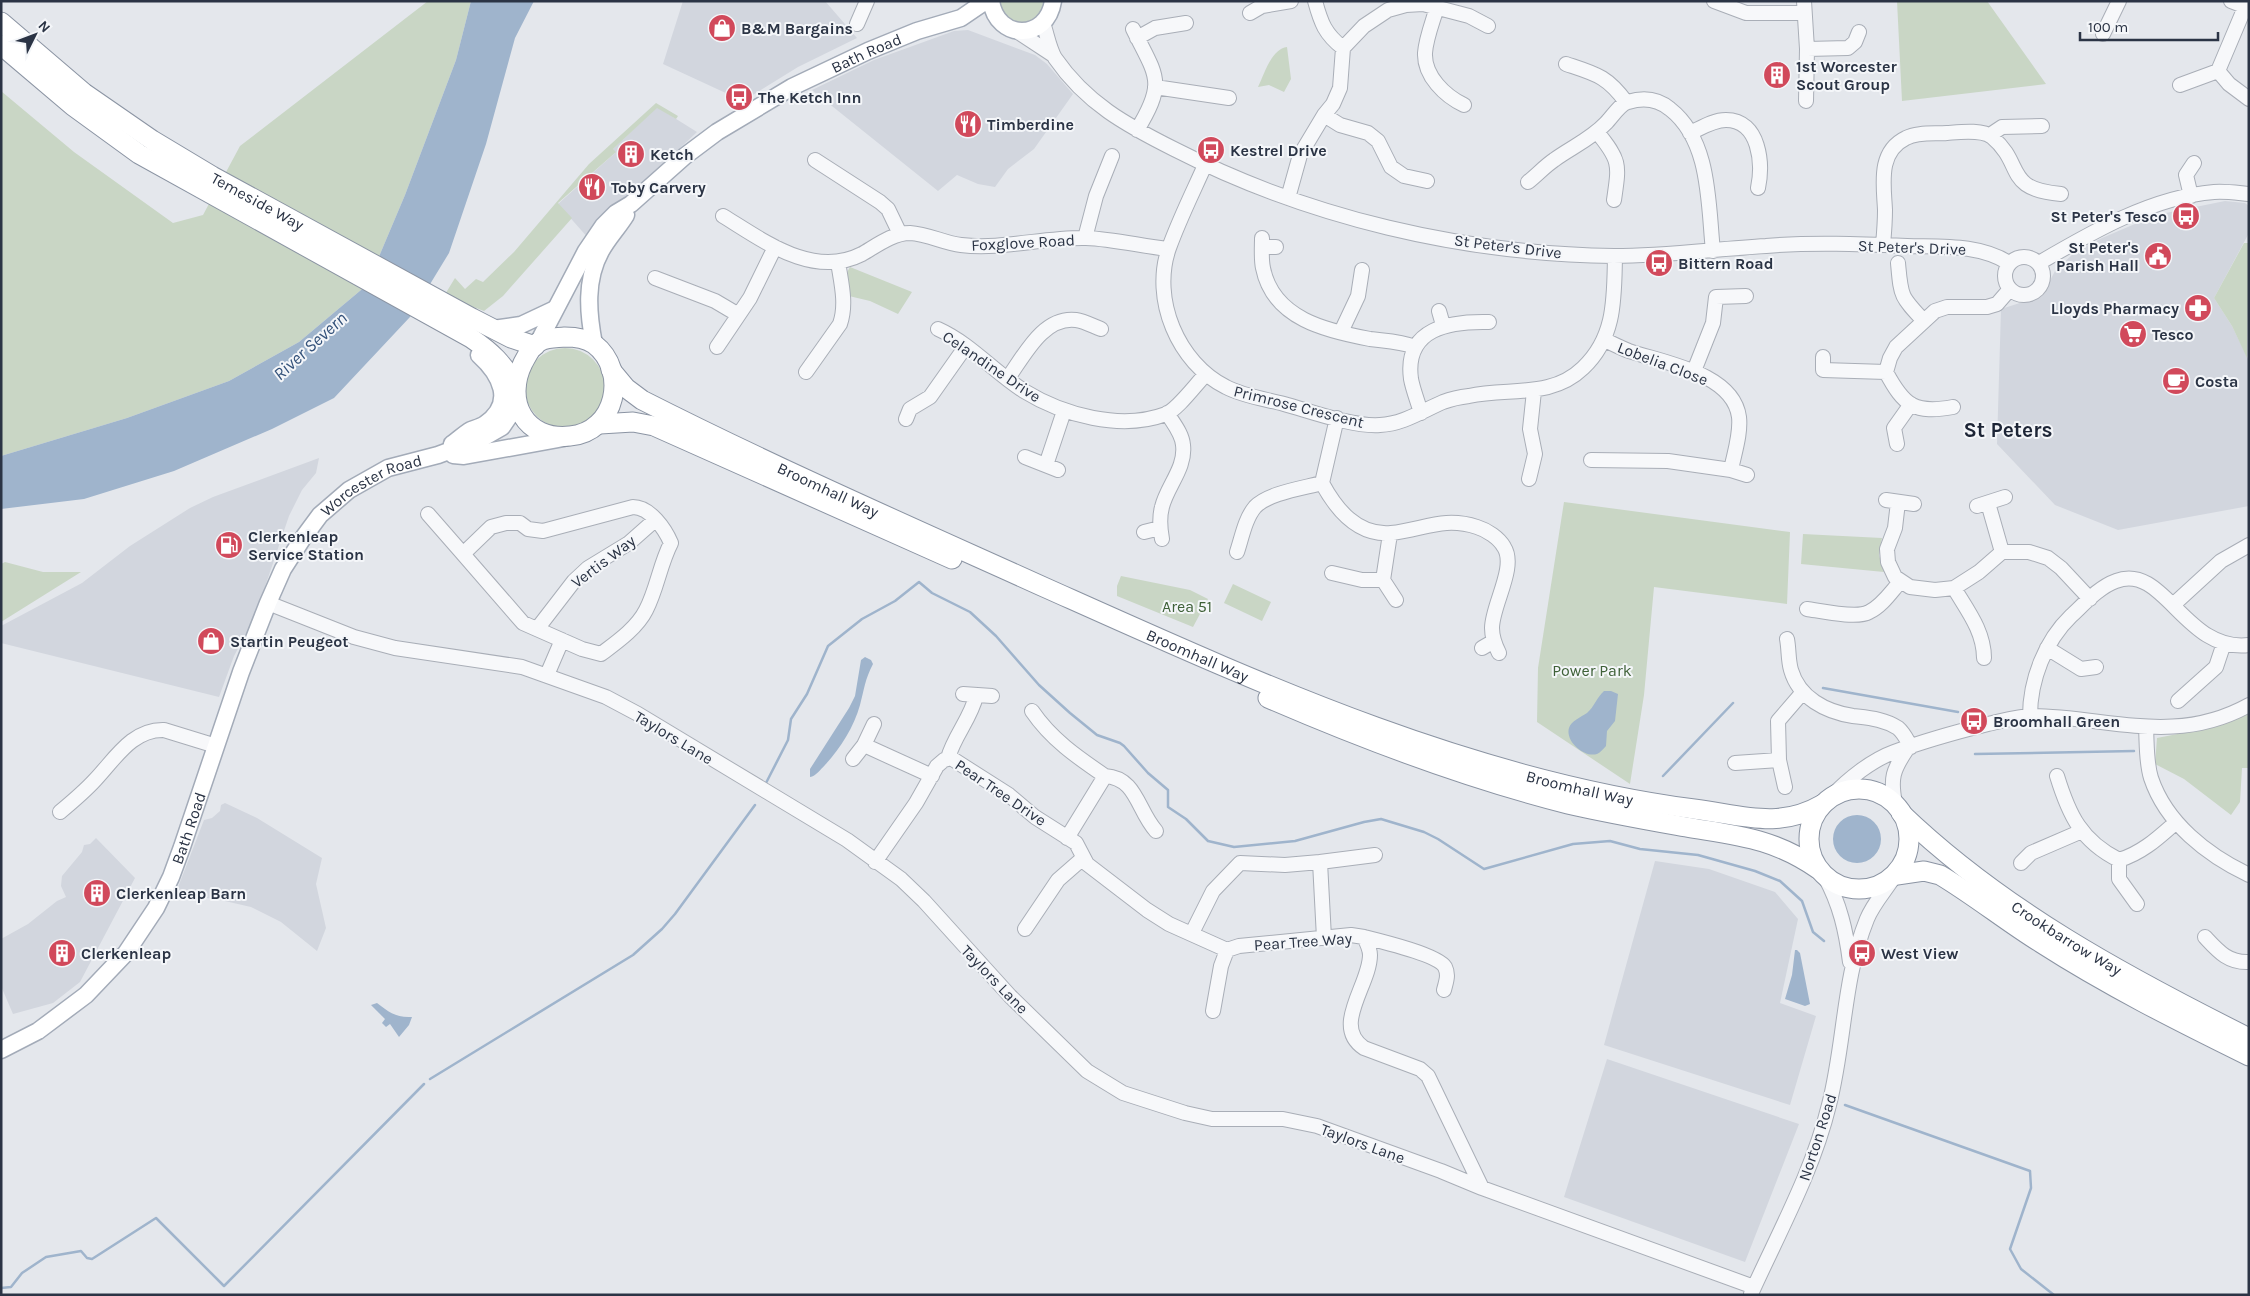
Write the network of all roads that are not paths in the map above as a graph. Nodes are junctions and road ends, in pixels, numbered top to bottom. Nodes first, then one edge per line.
1 (867, 1) edge
2 (986, 1) edge
3 (990, 1) edge
4 (1291, 1) edge
5 (1315, 1) edge
6 (1714, 1) edge
7 (2119, 1) edge
8 (2231, 1) edge
9 (1053, 2) edge
10 (1437, 7) junction
11 (1804, 7) edge
12 (2247, 8) edge
13 (1250, 13) dead end
14 (961, 18) junction
15 (998, 21) junction
16 (1, 22) edge
17 (1043, 23) junction
18 (1186, 23) dead end
19 (858, 24) dead end
20 (1488, 26) dead end
21 (1018, 32) junction
22 (1859, 32) dead end
23 (2103, 34) dead end
24 (1, 45) edge
25 (1343, 48) junction
26 (1807, 49) junction
27 (1053, 55) junction
28 (1566, 64) dead end
29 (2218, 71) junction
30 (2180, 85) dead end
31 (1155, 87) junction
32 (1228, 98) dead end
33 (2249, 99) edge
34 (1806, 100) dead end
35 (1626, 102) junction
36 (1464, 105) dead end
37 (1324, 115) junction
38 (2042, 126) dead end
39 (1137, 130) junction
40 (1597, 132) junction
41 (1690, 133) junction
42 (1990, 135) junction
43 (1112, 156) dead end
44 (816, 160) dead end
45 (1205, 165) junction
46 (2185, 169) dead end
47 (1427, 182) dead end
48 (1528, 182) dead end
49 (207, 184) junction
50 (1758, 188) dead end
51 (2061, 194) dead end
52 (2249, 194) edge
53 (2191, 196) junction
54 (1288, 198) junction
55 (1614, 200) dead end
56 (631, 204) junction
57 (723, 216) dead end
58 (900, 234) junction
59 (1085, 238) junction
60 (1267, 244) dead end
61 (1883, 245) junction
62 (775, 247) junction
63 (1168, 249) junction
64 (1713, 251) junction
65 (1614, 256) junction
66 (838, 262) junction
67 (1898, 263) dead end
68 (2009, 263) junction
69 (2039, 263) junction
70 (1362, 270) dead end
71 (655, 278) dead end
72 (2010, 289) junction
73 (1746, 296) dead end
74 (555, 309) junction
75 (1095, 311) dead end
76 (737, 314) junction
77 (1924, 321) junction
78 (1489, 322) dead end
79 (493, 328) junction
80 (938, 329) dead end
81 (449, 330) junction
82 (1341, 332) junction
83 (1605, 340) junction
84 (537, 344) junction
85 (594, 344) junction
86 (966, 346) junction
87 (717, 347) dead end
88 (1415, 347) junction
89 (1824, 357) dead end
90 (612, 370) junction
91 (1694, 371) junction
92 (806, 372) dead end
93 (1886, 372) junction
94 (1206, 374) junction
95 (1008, 378) junction
96 (516, 385) junction
97 (1534, 391) junction
98 (517, 404) junction
99 (1911, 404) junction
100 (1955, 407) dead end
101 (905, 409) dead end
102 (1064, 411) junction
103 (1421, 412) junction
104 (1168, 413) junction
105 (1337, 418) junction
106 (600, 424) junction
107 (568, 437) junction
108 (1897, 444) dead end
109 (438, 455) junction
110 (1025, 457) dead end
111 (1591, 460) dead end
112 (1731, 470) junction
113 (1747, 475) dead end
114 (1529, 479) dead end
115 (1322, 483) junction
116 (2005, 497) dead end
117 (1914, 504) dead end
118 (428, 514) dead end
119 (655, 520) junction
120 (1144, 532) dead end
121 (1390, 534) junction
122 (2249, 545) edge
123 (1237, 552) dead end
124 (2002, 552) junction
125 (463, 554) junction
126 (1332, 573) dead end
127 (1383, 580) junction
128 (1900, 582) junction
129 (1954, 588) junction
130 (2090, 599) junction
131 (1396, 600) dead end
132 (268, 603) junction
133 (2173, 606) junction
134 (1806, 609) dead end
135 (537, 629) junction
136 (1787, 639) dead end
137 (562, 640) junction
138 (2224, 643) junction
139 (2249, 644) edge
140 (1492, 647) dead end
141 (2048, 648) junction
142 (1984, 658) dead end
143 (2096, 667) dead end
144 (547, 675) junction
145 (1803, 692) junction
146 (992, 696) dead end
147 (2177, 700) dead end
148 (2249, 705) edge
149 (1032, 711) dead end
150 (2030, 716) junction
151 (874, 724) dead end
152 (2146, 728) junction
153 (864, 745) junction
154 (216, 746) junction
155 (1909, 748) junction
156 (948, 758) junction
157 (853, 759) dead end
158 (1779, 760) junction
159 (1735, 763) dead end
160 (932, 776) junction
161 (1105, 776) junction
162 (2057, 776) dead end
163 (1785, 787) dead end
164 (1828, 800) junction
165 (1898, 808) junction
166 (60, 812) dead end
167 (2176, 823) junction
168 (1156, 831) dead end
169 (2082, 831) junction
170 (1067, 838) junction
171 (1375, 854) dead end
172 (1082, 859) junction
173 (2119, 860) junction
174 (875, 862) junction
175 (1320, 862) junction
176 (2021, 863) dead end
177 (1821, 873) junction
178 (2249, 875) edge
179 (1895, 876) junction
180 (2137, 904) dead end
181 (1025, 929) dead end
182 (1192, 933) junction
183 (1364, 937) junction
184 (2205, 937) dead end
185 (1324, 938) junction
186 (1227, 950) junction
187 (2249, 962) edge
188 (1851, 970) junction
189 (1444, 990) dead end
190 (1213, 1011) dead end
191 (2249, 1038) edge
192 (1, 1050) edge
193 (2249, 1056) edge
194 (1482, 1188) junction
195 (1753, 1291) edge

1 - 19 street
2 - 14 main road, Bath Road
3 - 15 main road
4 - 13 street
5 - 25 street
6 - 11 street
7 - 23 street
8 - 12 street
9 - 17 main road
10 - 20 street
10 - 25 street
10 - 36 street
11 - 26 street
12 - 29 street
14 - 15 main road, Bath Road
14 - 56 main road, Bath Road
15 - 21 main road, Bath Road
16 - 49 highway, Temeside Way
17 - 21 main road
17 - 27 street, St Peter's Drive
18 - 31 street
21 - 27 street, St Peter's Drive
22 - 26 street
24 - 49 highway, Temeside Way
25 - 37 street
26 - 34 street
27 - 39 street, St Peter's Drive
28 - 35 street
29 - 30 street
29 - 33 street
31 - 32 street
31 - 39 street
35 - 40 street
35 - 41 street
37 - 47 street
37 - 54 street
38 - 42 street
39 - 45 street, St Peter's Drive
40 - 48 street
40 - 55 street
41 - 50 street
41 - 64 street
42 - 51 street
42 - 61 street
43 - 59 street
44 - 58 street
45 - 54 street, St Peter's Drive
45 - 63 street, Primrose Crescent
46 - 53 street
49 - 79 highway, Temeside Way
49 - 81 highway, Temeside Way
52 - 53 street
53 - 69 street
54 - 65 street, St Peter's Drive
56 - 74 main road, Bath Road
56 - 85 main road, Bath Road
57 - 62 street
58 - 59 street, Foxglove Road
58 - 66 street
59 - 63 street, Foxglove Road
60 - 82 street
61 - 64 street, St Peter's Drive
61 - 68 street, St Peter's Drive
62 - 66 street
62 - 76 street
63 - 94 street, Primrose Crescent
64 - 65 street, St Peter's Drive
65 - 83 street, Primrose Crescent
66 - 92 street
67 - 77 street
68 - 69 street
68 - 72 street
69 - 72 street
70 - 82 street
71 - 76 street
72 - 77 street
73 - 91 street
74 - 79 main road
74 - 84 main road, Bath Road
75 - 95 street
76 - 87 street
77 - 93 street
78 - 88 street
79 - 84 highway, Temeside Way
80 - 86 street, Celandine Drive
81 - 96 highway, Temeside Way
81 - 109 main road
82 - 88 street
83 - 91 street, Lobelia Close
83 - 97 street, Primrose Crescent
84 - 85 highway
84 - 96 highway
85 - 90 highway
86 - 95 street, Celandine Drive
86 - 101 street
88 - 103 street
89 - 93 street
90 - 106 highway
90 - 164 highway, Broomhall Way
91 - 112 street, Lobelia Close
93 - 99 street
94 - 104 street
94 - 105 street, Primrose Crescent
95 - 102 street, Celandine Drive
96 - 98 highway
97 - 103 street, Primrose Crescent
97 - 114 street
98 - 107 highway
98 - 109 main road, Worcester Road
99 - 100 street
99 - 108 street
102 - 104 street, Celandine Drive
102 - 110 street
103 - 105 street, Primrose Crescent
104 - 120 street
105 - 115 street
106 - 107 highway
106 - 177 highway, Broomhall Way
107 - 109 main road, Worcester Road
109 - 132 main road, Worcester Road
111 - 112 street
112 - 113 street
115 - 121 street
115 - 123 street
116 - 124 street
117 - 128 street
118 - 125 street
119 - 125 street
119 - 135 street, Vertis Way
119 - 137 street
121 - 127 street
121 - 140 street
122 - 133 street
124 - 129 street
124 - 130 street
125 - 135 street
126 - 127 street
127 - 131 street
128 - 129 street
128 - 134 street
129 - 142 street
130 - 133 street
130 - 141 street
132 - 144 street, Taylors Lane
132 - 154 main road, Bath Road
133 - 138 street
135 - 137 street
136 - 145 street
137 - 144 street
138 - 139 street
138 - 147 street
141 - 143 street
141 - 150 street
144 - 174 street, Taylors Lane
145 - 155 street
145 - 158 street
146 - 156 street
148 - 152 street
149 - 161 street
150 - 152 street
150 - 155 street
151 - 153 street
152 - 167 street
153 - 157 street
153 - 160 street
154 - 166 street
154 - 192 main road, Bath Road
155 - 164 street
155 - 165 street
156 - 160 street, Pear Tree Drive
156 - 170 street, Pear Tree Drive
158 - 159 street
158 - 163 street
160 - 174 street, Pear Tree Drive
161 - 168 street
161 - 170 street
162 - 169 street
164 - 165 highway
164 - 177 highway
165 - 179 highway
165 - 191 highway, Crookbarrow Way
167 - 173 street
167 - 178 street
169 - 173 street
169 - 176 street
170 - 172 street, Pear Tree Drive
171 - 175 street
172 - 181 street
172 - 182 street, Pear Tree Drive
173 - 180 street
174 - 194 street, Taylors Lane
175 - 182 street
175 - 185 street
177 - 179 highway
177 - 188 street, Norton Road
179 - 188 street, Norton Road
179 - 193 highway, Crookbarrow Way
182 - 186 street, Pear Tree Drive
183 - 185 street, Pear Tree Way
183 - 189 street
183 - 194 street, Pear Tree Way
184 - 187 street
185 - 186 street, Pear Tree Way
186 - 190 street
188 - 195 street, Norton Road
194 - 195 street, Taylors Lane

